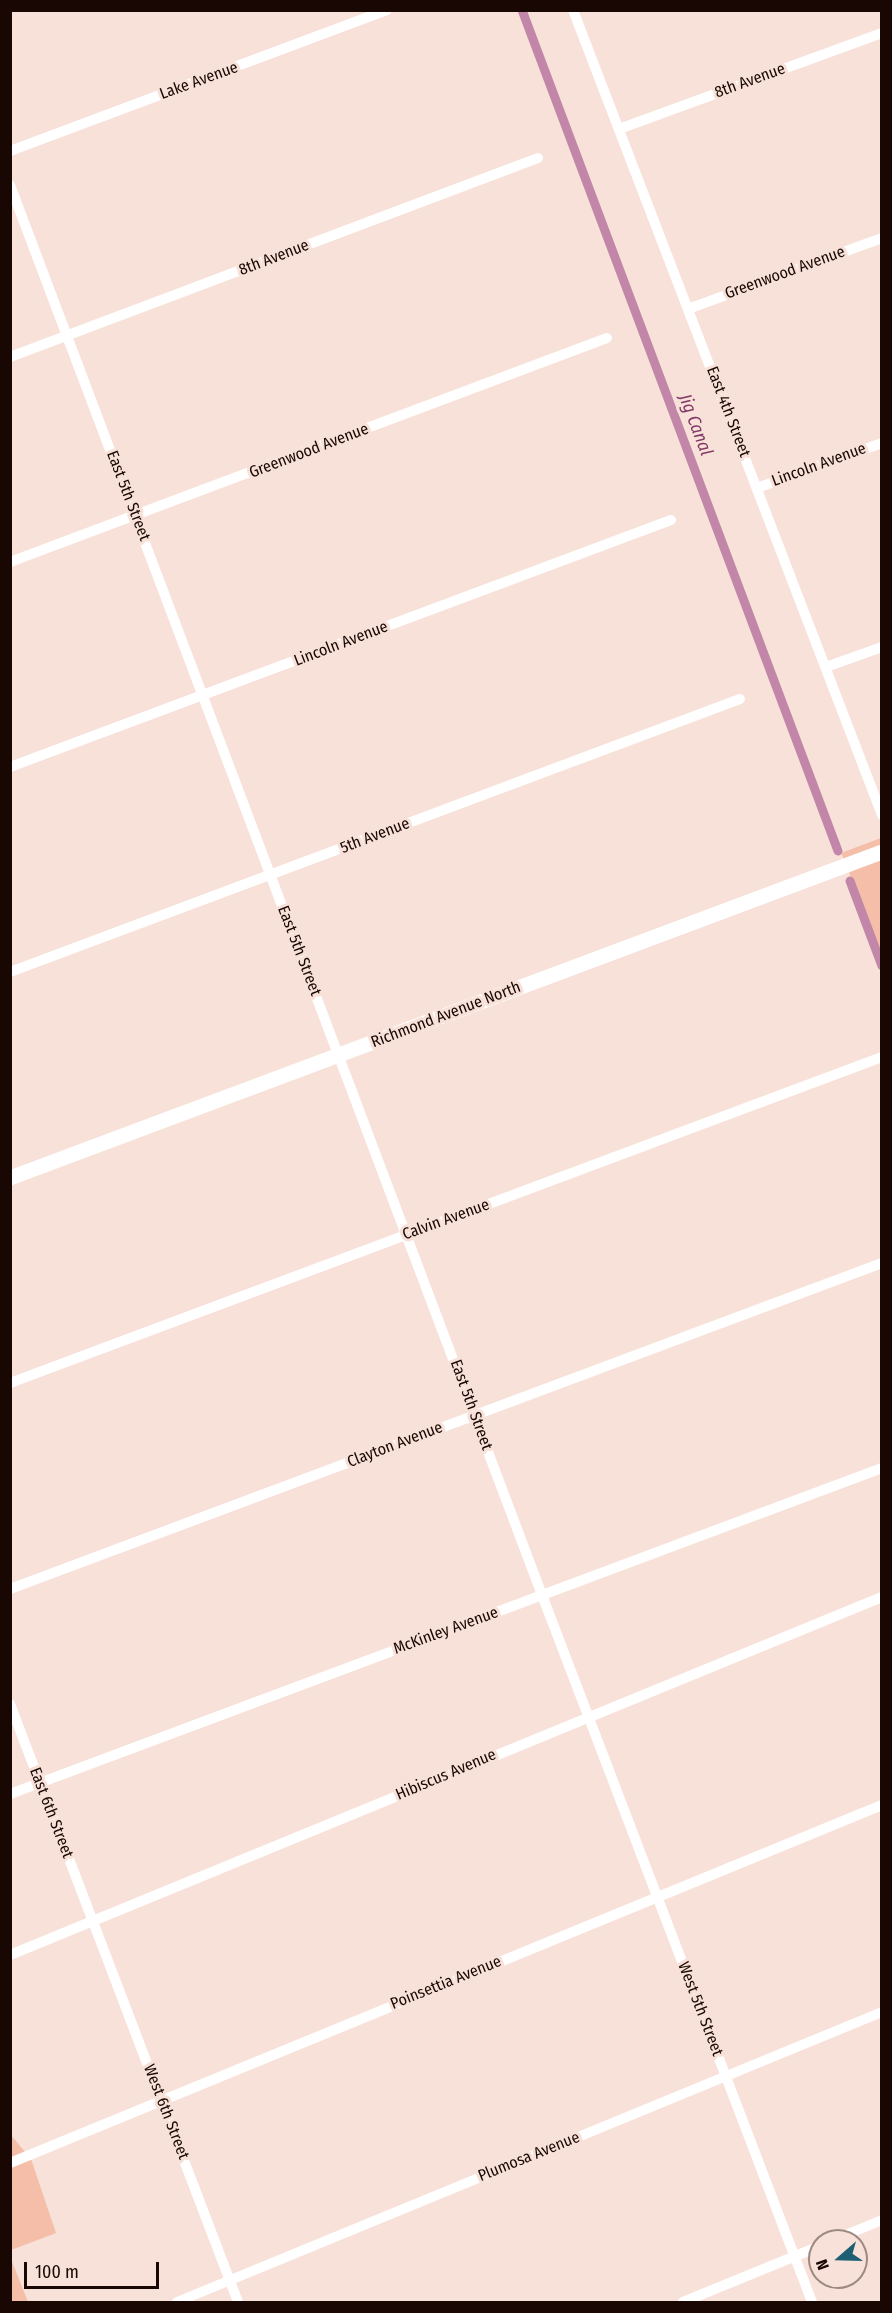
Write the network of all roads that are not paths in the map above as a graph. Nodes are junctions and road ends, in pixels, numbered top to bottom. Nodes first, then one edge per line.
1 (387, 10) edge
2 (573, 10) edge
3 (882, 33) edge
4 (619, 129) junction
5 (10, 151) edge
6 (538, 159) dead end
7 (10, 185) edge
8 (882, 238) edge
9 (688, 309) junction
10 (68, 336) junction
11 (607, 338) dead end
12 (10, 357) edge
13 (882, 443) edge
14 (757, 488) junction
15 (135, 516) junction
16 (671, 520) dead end
17 (10, 562) edge
18 (882, 647) edge
19 (826, 667) junction
20 (203, 695) junction
21 (740, 699) dead end
22 (10, 767) edge
23 (882, 815) edge
24 (882, 852) edge
25 (271, 875) junction
26 (10, 972) edge
27 (339, 1055) junction
28 (882, 1057) edge
29 (10, 1178) edge
30 (406, 1235) junction
31 (882, 1263) edge
32 (10, 1383) edge
33 (474, 1415) junction
34 (882, 1467) edge
35 (10, 1589) edge
36 (542, 1595) junction
37 (882, 1597) edge
38 (10, 1704) edge
39 (588, 1716) junction
40 (40, 1783) junction
41 (10, 1794) edge
42 (882, 1804) edge
43 (657, 1897) junction
44 (92, 1922) junction
45 (10, 1955) edge
46 (882, 2012) edge
47 (726, 2076) junction
48 (161, 2101) junction
49 (10, 2163) edge
50 (882, 2220) edge
51 (860, 2229) edge
52 (808, 2251) edge
53 (795, 2256) junction
54 (230, 2280) junction
55 (177, 2302) edge
56 (238, 2302) edge
57 (683, 2302) edge
58 (812, 2302) edge

1 - 5 street, Lake Avenue
2 - 4 street, East 4th Street
3 - 4 street, 8th Avenue
4 - 9 street, East 4th Street
6 - 10 street, 8th Avenue
7 - 10 street, East 5th Street
8 - 9 street, Greenwood Avenue
9 - 14 street, East 4th Street
10 - 12 street, 8th Avenue
10 - 15 street, East 5th Street
11 - 15 street, Greenwood Avenue
13 - 14 street, Lincoln Avenue
14 - 19 street, East 4th Street
15 - 17 street, Greenwood Avenue
15 - 20 street, East 5th Street
16 - 20 street, Lincoln Avenue
18 - 19 street
19 - 23 street, East 4th Street
20 - 22 street, Lincoln Avenue
20 - 25 street, East 5th Street
21 - 25 street, 5th Avenue
24 - 27 street, Richmond Avenue North
25 - 26 street, 5th Avenue
25 - 27 street, East 5th Street
27 - 29 street, Richmond Avenue North
27 - 30 street, East 5th Street
28 - 30 street, Calvin Avenue
30 - 32 street, Calvin Avenue
30 - 33 street, East 5th Street
31 - 33 street, Clayton Avenue
33 - 35 street, Clayton Avenue
33 - 36 street, East 5th Street
34 - 36 street, McKinley Avenue
36 - 39 street, East 5th Street
36 - 40 street, McKinley Avenue
37 - 39 street, Hibiscus Avenue
38 - 40 street, East 6th Street
39 - 43 street, West 5th Street
39 - 44 street, Hibiscus Avenue
40 - 41 street, McKinley Avenue
40 - 44 street, East 6th Street
42 - 43 street, Poinsettia Avenue
43 - 47 street, West 5th Street
43 - 48 street, Poinsettia Avenue
44 - 45 street, Hibiscus Avenue
44 - 48 street, West 6th Street
46 - 47 street, Plumosa Avenue
47 - 53 street, West 5th Street
47 - 54 street, Plumosa Avenue
48 - 49 street, Poinsettia Avenue
48 - 54 street, West 6th Street
50 - 51 street
52 - 53 street
53 - 57 street
53 - 58 street, West 5th Street
54 - 55 street, Plumosa Avenue
54 - 56 street, West 6th Street

